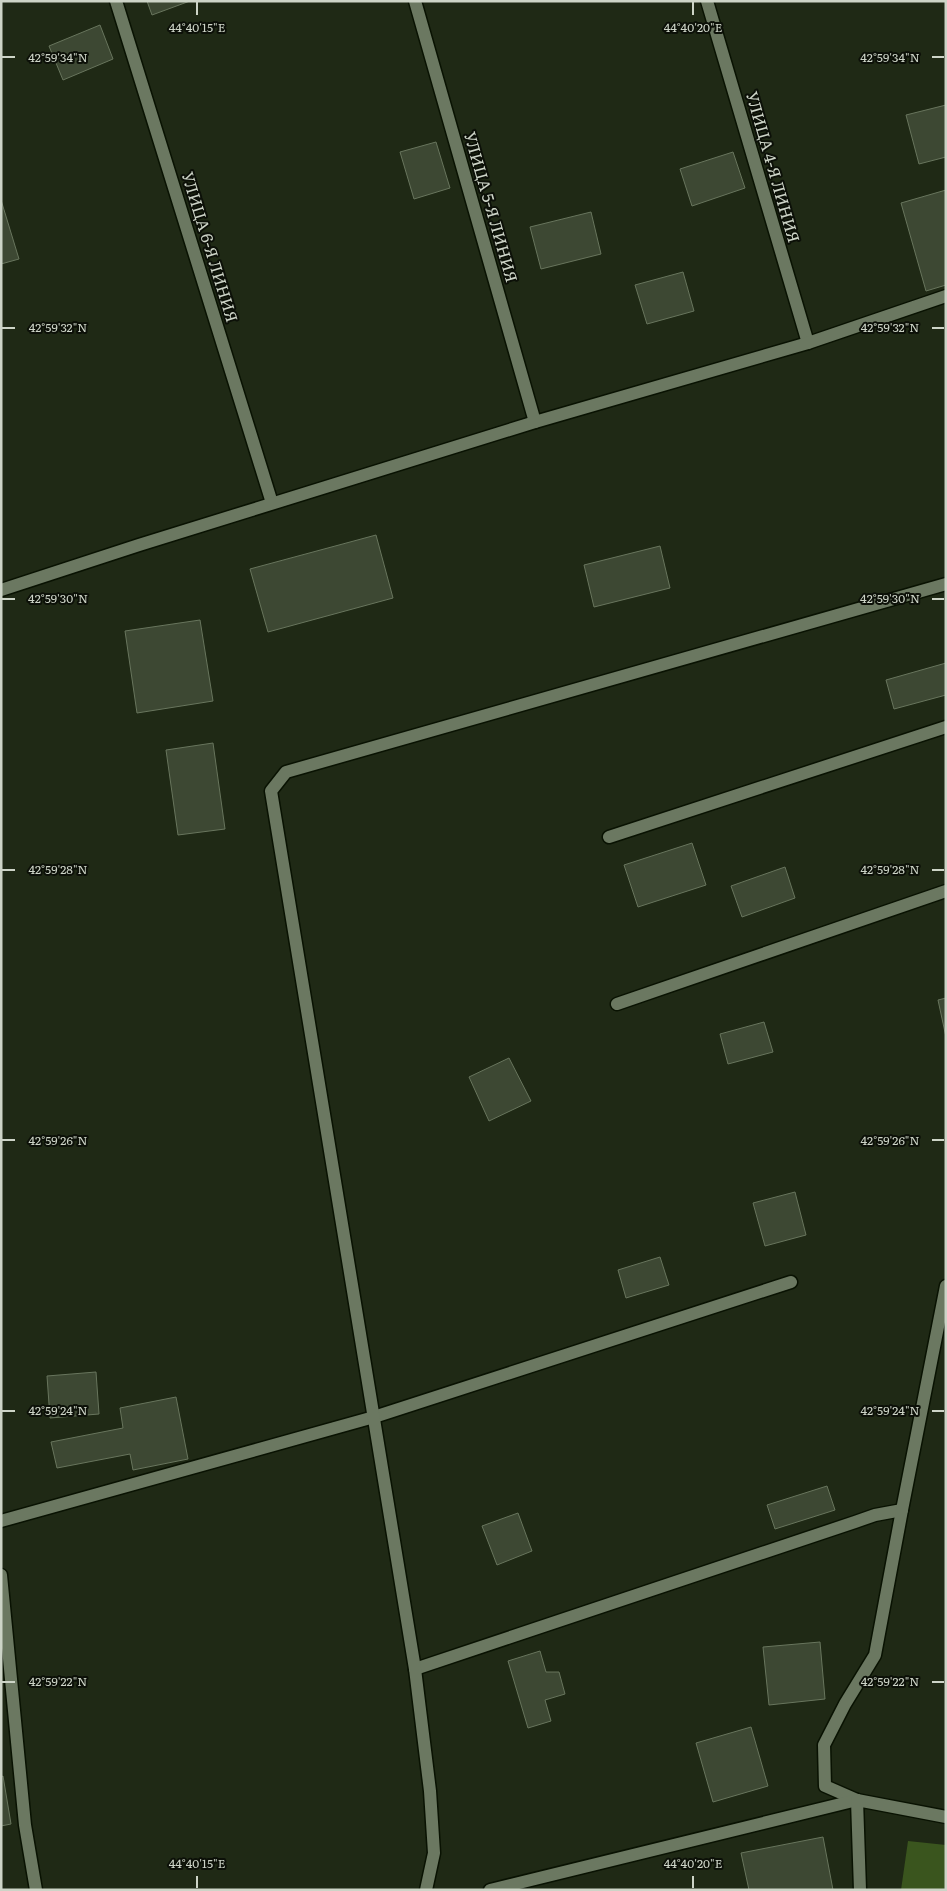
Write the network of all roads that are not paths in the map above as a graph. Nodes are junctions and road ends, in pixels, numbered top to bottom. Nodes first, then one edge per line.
1 (116, 1) edge
2 (416, 1) edge
3 (707, 1) edge
4 (946, 296) edge
5 (808, 343) junction
6 (535, 422) junction
7 (272, 503) junction
8 (946, 584) edge
9 (1, 590) edge
10 (946, 728) edge
11 (609, 837) dead end
12 (946, 891) edge
13 (617, 1004) dead end
14 (791, 1282) dead end
15 (946, 1286) edge
16 (374, 1417) junction
17 (902, 1510) junction
18 (1, 1521) edge
19 (1, 1575) edge
20 (415, 1669) junction
21 (856, 1800) junction
22 (946, 1818) edge
23 (36, 1890) edge
24 (426, 1890) edge
25 (490, 1890) edge
26 (860, 1890) edge

1 - 7 street, УЛИЦА 6-Я ЛИНИЯ
2 - 6 street, УЛИЦА 5-Я ЛИНИЯ
3 - 5 street, УЛИЦА 4-Я ЛИНИЯ
4 - 5 street
5 - 6 street
6 - 7 street
7 - 9 street
8 - 16 street
10 - 11 street
12 - 13 street
14 - 16 street
15 - 17 street
16 - 18 street
16 - 20 street
17 - 20 street
17 - 21 street
19 - 23 street
20 - 24 street
21 - 22 street
21 - 25 street
21 - 26 street

